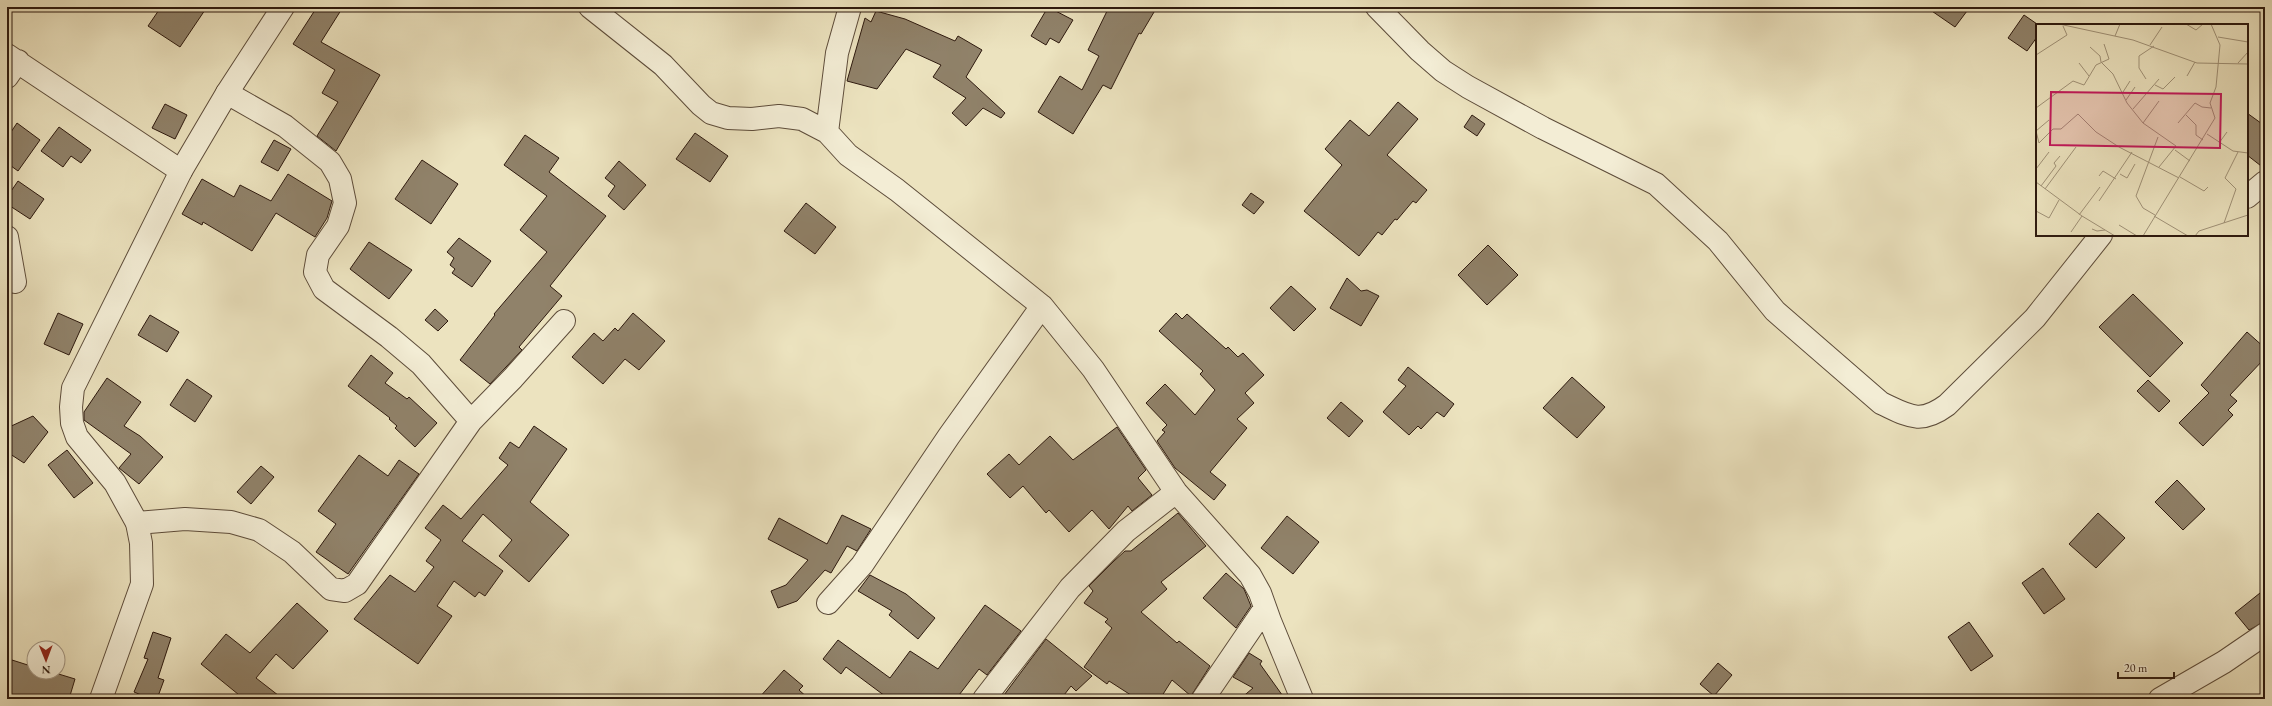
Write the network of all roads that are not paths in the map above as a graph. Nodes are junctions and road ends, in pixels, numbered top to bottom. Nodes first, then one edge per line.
1 (283, 7) edge
2 (590, 7) edge
3 (850, 7) edge
4 (1377, 7) edge
5 (11, 64) edge
6 (227, 93) junction
7 (827, 132) junction
8 (181, 171) junction
9 (2265, 182) edge
10 (2248, 196) edge
11 (2100, 236) edge
12 (7, 237) edge
13 (15, 282) dead end
14 (1042, 306) junction
15 (564, 321) dead end
16 (471, 421) junction
17 (1176, 492) junction
18 (137, 523) junction
19 (828, 603) dead end
20 (1265, 608) junction
21 (2265, 634) edge
22 (101, 699) edge
23 (984, 699) edge
24 (1203, 699) edge
25 (1302, 699) edge
26 (2160, 699) edge

1 - 6 street
2 - 7 street
3 - 7 street
4 - 11 street
5 - 8 street
6 - 8 street
6 - 16 street
7 - 14 street
8 - 18 street
9 - 10 street
12 - 13 street
14 - 17 street
14 - 19 street
15 - 16 street
16 - 18 street
17 - 20 street
17 - 23 street
18 - 22 street
20 - 24 street
20 - 25 street
21 - 26 street

